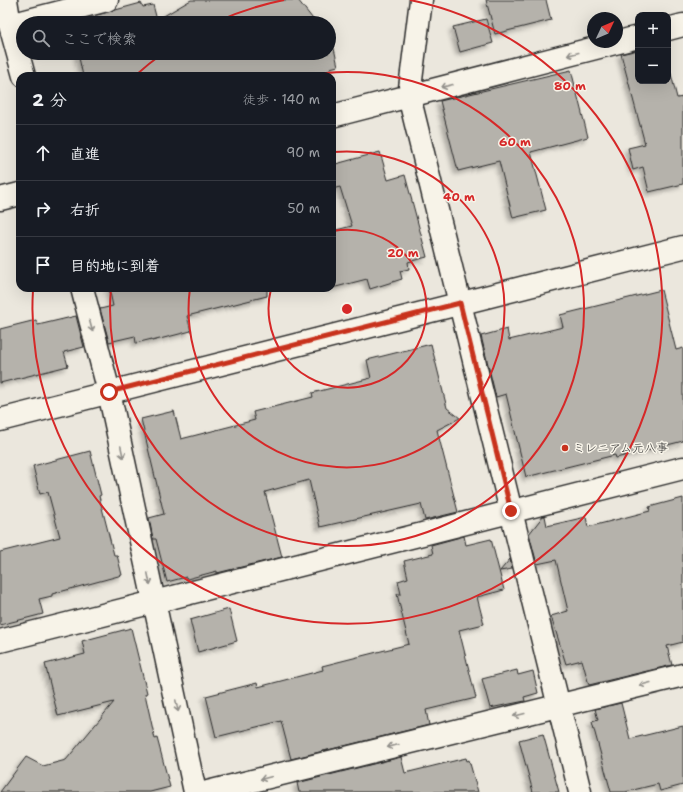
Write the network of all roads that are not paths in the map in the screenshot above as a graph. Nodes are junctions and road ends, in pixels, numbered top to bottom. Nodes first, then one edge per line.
1 (6, 0) edge
2 (107, 0) edge
3 (421, 0) edge
4 (45, 16) edge
5 (16, 23) edge
6 (10, 25) junction
7 (683, 25) edge
8 (671, 28) edge
9 (635, 38) edge
10 (16, 47) edge
11 (20, 60) edge
12 (23, 72) edge
13 (409, 96) junction
14 (336, 115) edge
15 (16, 195) edge
16 (0, 199) edge
17 (683, 247) edge
18 (83, 292) edge
19 (460, 303) junction
20 (109, 392) junction
21 (0, 420) edge
22 (683, 468) edge
23 (511, 511) junction
24 (154, 602) junction
25 (0, 641) edge
26 (683, 675) edge
27 (559, 706) junction
28 (195, 792) edge
29 (208, 792) edge
30 (580, 792) edge

1 - 6 street
2 - 4 street
3 - 13 street
5 - 6 street
6 - 10 street
7 - 8 street
9 -> 13 street
11 - 12 street
13 - 14 street
13 - 19 street
15 - 16 street
17 - 19 street
18 -> 20 street
19 - 20 street
19 - 23 street
20 - 21 street
20 -> 24 street
22 - 23 street
23 - 24 street
23 - 27 street
24 - 25 street
24 -> 28 street
26 -> 27 street
27 -> 29 street
27 - 30 street

